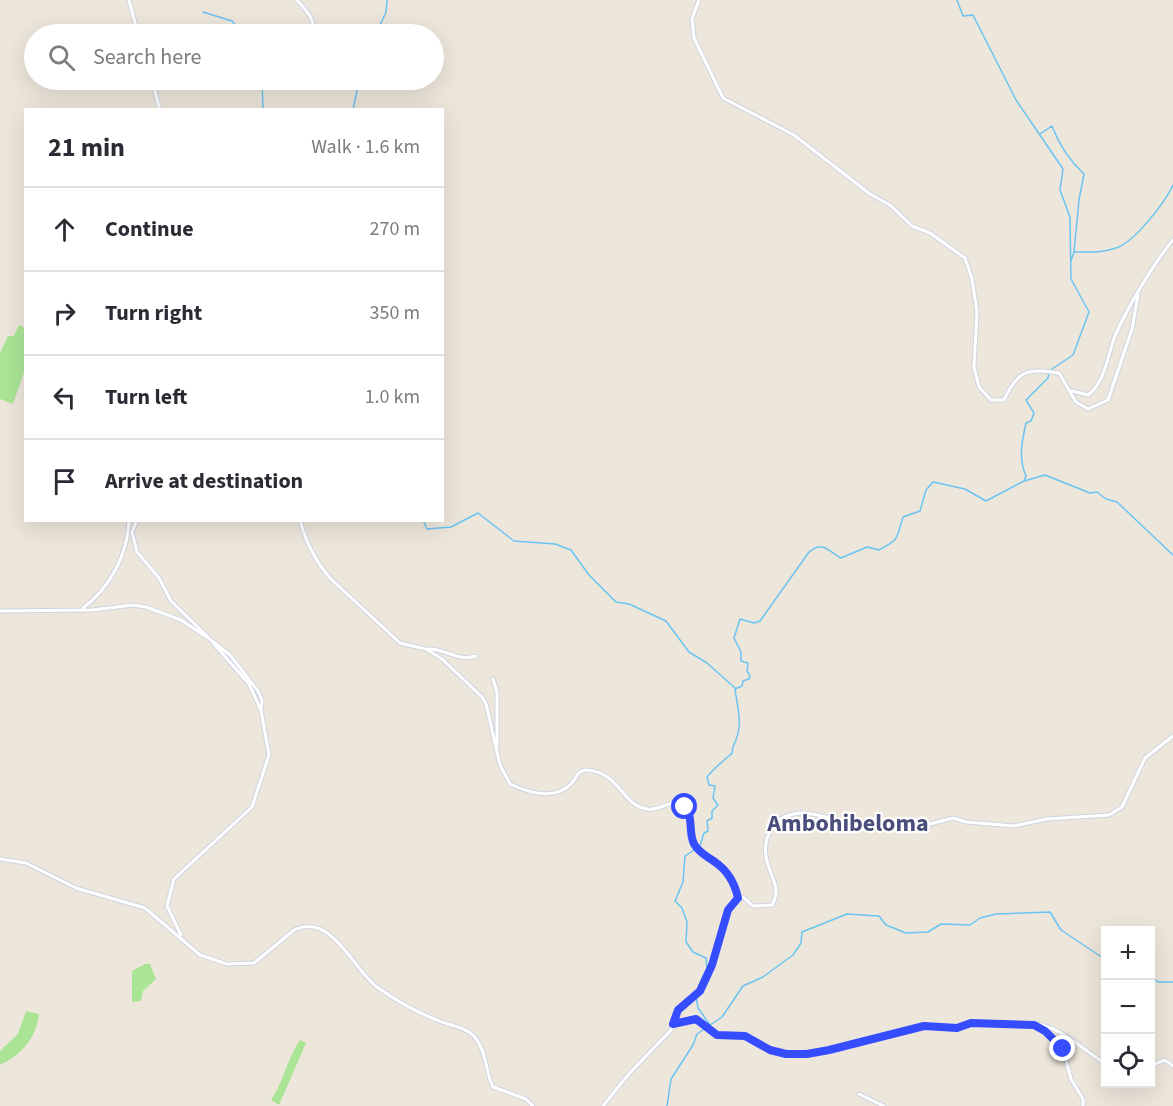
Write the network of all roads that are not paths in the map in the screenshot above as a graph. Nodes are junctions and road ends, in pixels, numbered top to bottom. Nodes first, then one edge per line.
1 (129, 0) edge
2 (297, 0) edge
3 (699, 0) edge
4 (135, 24) edge
5 (313, 24) edge
6 (155, 90) edge
7 (159, 108) edge
8 (1173, 240) edge
9 (1138, 295) junction
10 (1071, 390) junction
11 (129, 522) edge
12 (136, 522) edge
13 (301, 522) edge
14 (132, 532) junction
15 (128, 536) junction
16 (93, 600) junction
17 (82, 609) junction
18 (96, 609) junction
19 (0, 610) edge
20 (212, 640) junction
21 (426, 649) junction
22 (476, 656) dead end
23 (493, 680) dead end
24 (1173, 736) edge
25 (497, 752) junction
26 (0, 859) edge
27 (738, 898) junction
28 (184, 939) junction
29 (673, 1024) junction
30 (1014, 1026) junction
31 (1101, 1061) edge
32 (1155, 1064) edge
33 (1173, 1066) edge
34 (859, 1094) dead end
35 (533, 1106) edge
36 (603, 1106) edge
37 (884, 1106) edge
38 (1083, 1106) edge

1 - 4 street
2 - 5 street
3 - 10 street
6 - 7 street
8 - 9 street
9 - 10 street
9 - 10 street
11 - 15 street
12 - 14 street
13 - 21 street
14 - 15 street
14 - 20 street
15 - 16 street
16 - 17 street
16 - 18 street
17 - 18 street
17 - 19 street
18 - 20 street
20 - 28 street
21 - 22 street
21 - 25 street
23 - 25 street
24 - 27 street
25 - 27 street
26 - 28 street
27 - 29 street
28 - 35 street
29 - 30 street
29 - 36 street
30 - 31 street
30 - 38 street
32 - 33 street
34 - 37 street

